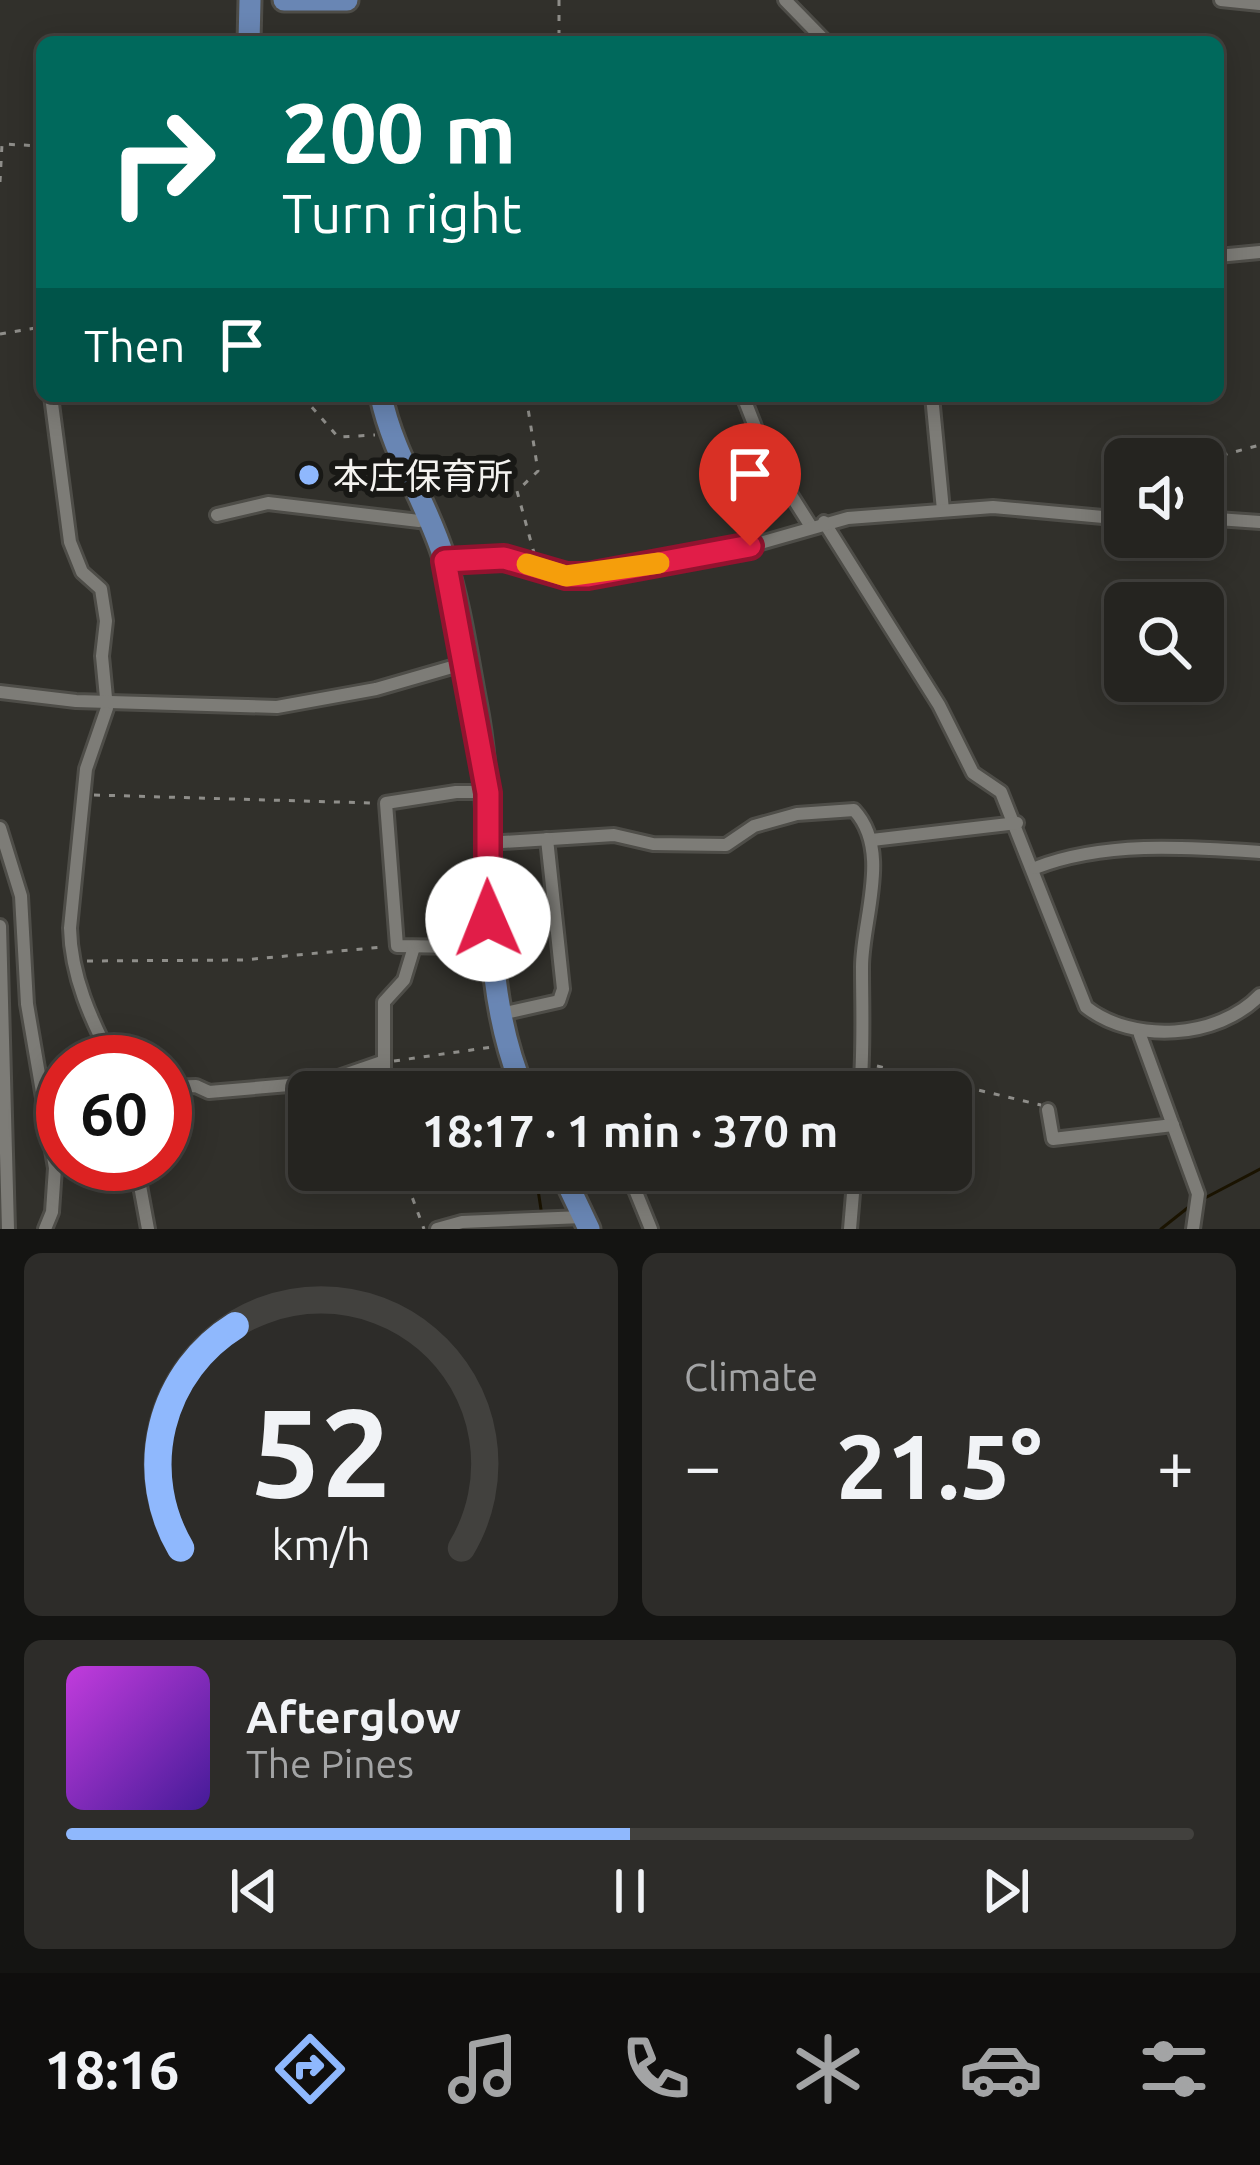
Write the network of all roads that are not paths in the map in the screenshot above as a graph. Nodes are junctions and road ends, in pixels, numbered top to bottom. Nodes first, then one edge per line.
1 (250, 0) edge
2 (284, 0) edge
3 (346, 0) edge
4 (785, 0) edge
5 (1221, 0) edge
6 (1260, 4) edge
7 (248, 36) edge
8 (820, 36) edge
9 (1260, 252) edge
10 (1224, 255) edge
11 (52, 402) edge
12 (382, 402) edge
13 (745, 402) edge
14 (933, 402) edge
15 (943, 510) junction
16 (217, 515) dead end
17 (426, 517) junction
18 (1104, 518) edge
19 (1224, 519) edge
20 (1260, 522) edge
21 (817, 524) junction
22 (445, 561) junction
23 (466, 663) junction
24 (0, 692) edge
25 (106, 700) junction
26 (488, 793) junction
27 (1017, 823) junction
28 (0, 828) edge
29 (547, 839) junction
30 (872, 840) junction
31 (487, 843) junction
32 (1260, 851) edge
33 (1035, 868) junction
34 (0, 926) edge
35 (488, 940) junction
36 (414, 947) junction
37 (1260, 995) edge
38 (501, 1014) junction
39 (1140, 1034) junction
40 (99, 1035) edge
41 (36, 1057) edge
42 (382, 1062) junction
43 (383, 1071) edge
44 (518, 1071) edge
45 (862, 1071) edge
46 (192, 1086) edge
47 (1048, 1110) road end
48 (1173, 1125) junction
49 (53, 1191) edge
50 (141, 1191) edge
51 (571, 1191) edge
52 (636, 1191) edge
53 (853, 1191) edge
54 (586, 1223) edge
55 (8, 1229) edge
56 (45, 1229) edge
57 (148, 1229) edge
58 (437, 1229) edge
59 (651, 1229) edge
60 (850, 1229) edge
61 (1193, 1229) edge

1 - 7 main road
2 - 3 main road
4 - 8 street
5 - 6 street
9 - 10 street
11 - 25 street
12 - 17 main road
13 - 21 street
14 - 15 street
15 - 18 street
15 - 21 street
16 - 17 street
17 - 22 main road
19 - 20 street
21 - 22 street
21 - 27 street
22 - 23 main road
23 - 25 street
23 - 26 main road
24 - 25 street
25 - 40 street
26 - 31 main road
26 - 36 street
27 - 30 street
27 - 33 street
28 - 41 street
29 - 30 street
29 - 31 street
29 - 38 street
30 - 45 street
31 - 35 main road
32 - 33 street
33 - 39 street
34 - 55 street
35 - 36 street
35 - 38 main road
36 - 42 street
37 - 39 street
38 - 44 main road
39 - 48 street
42 - 43 street
42 - 46 street
47 - 48 street
48 - 61 street
49 - 56 street
50 - 57 street
51 - 54 main road
52 - 59 street
53 - 60 street
54 - 58 street

